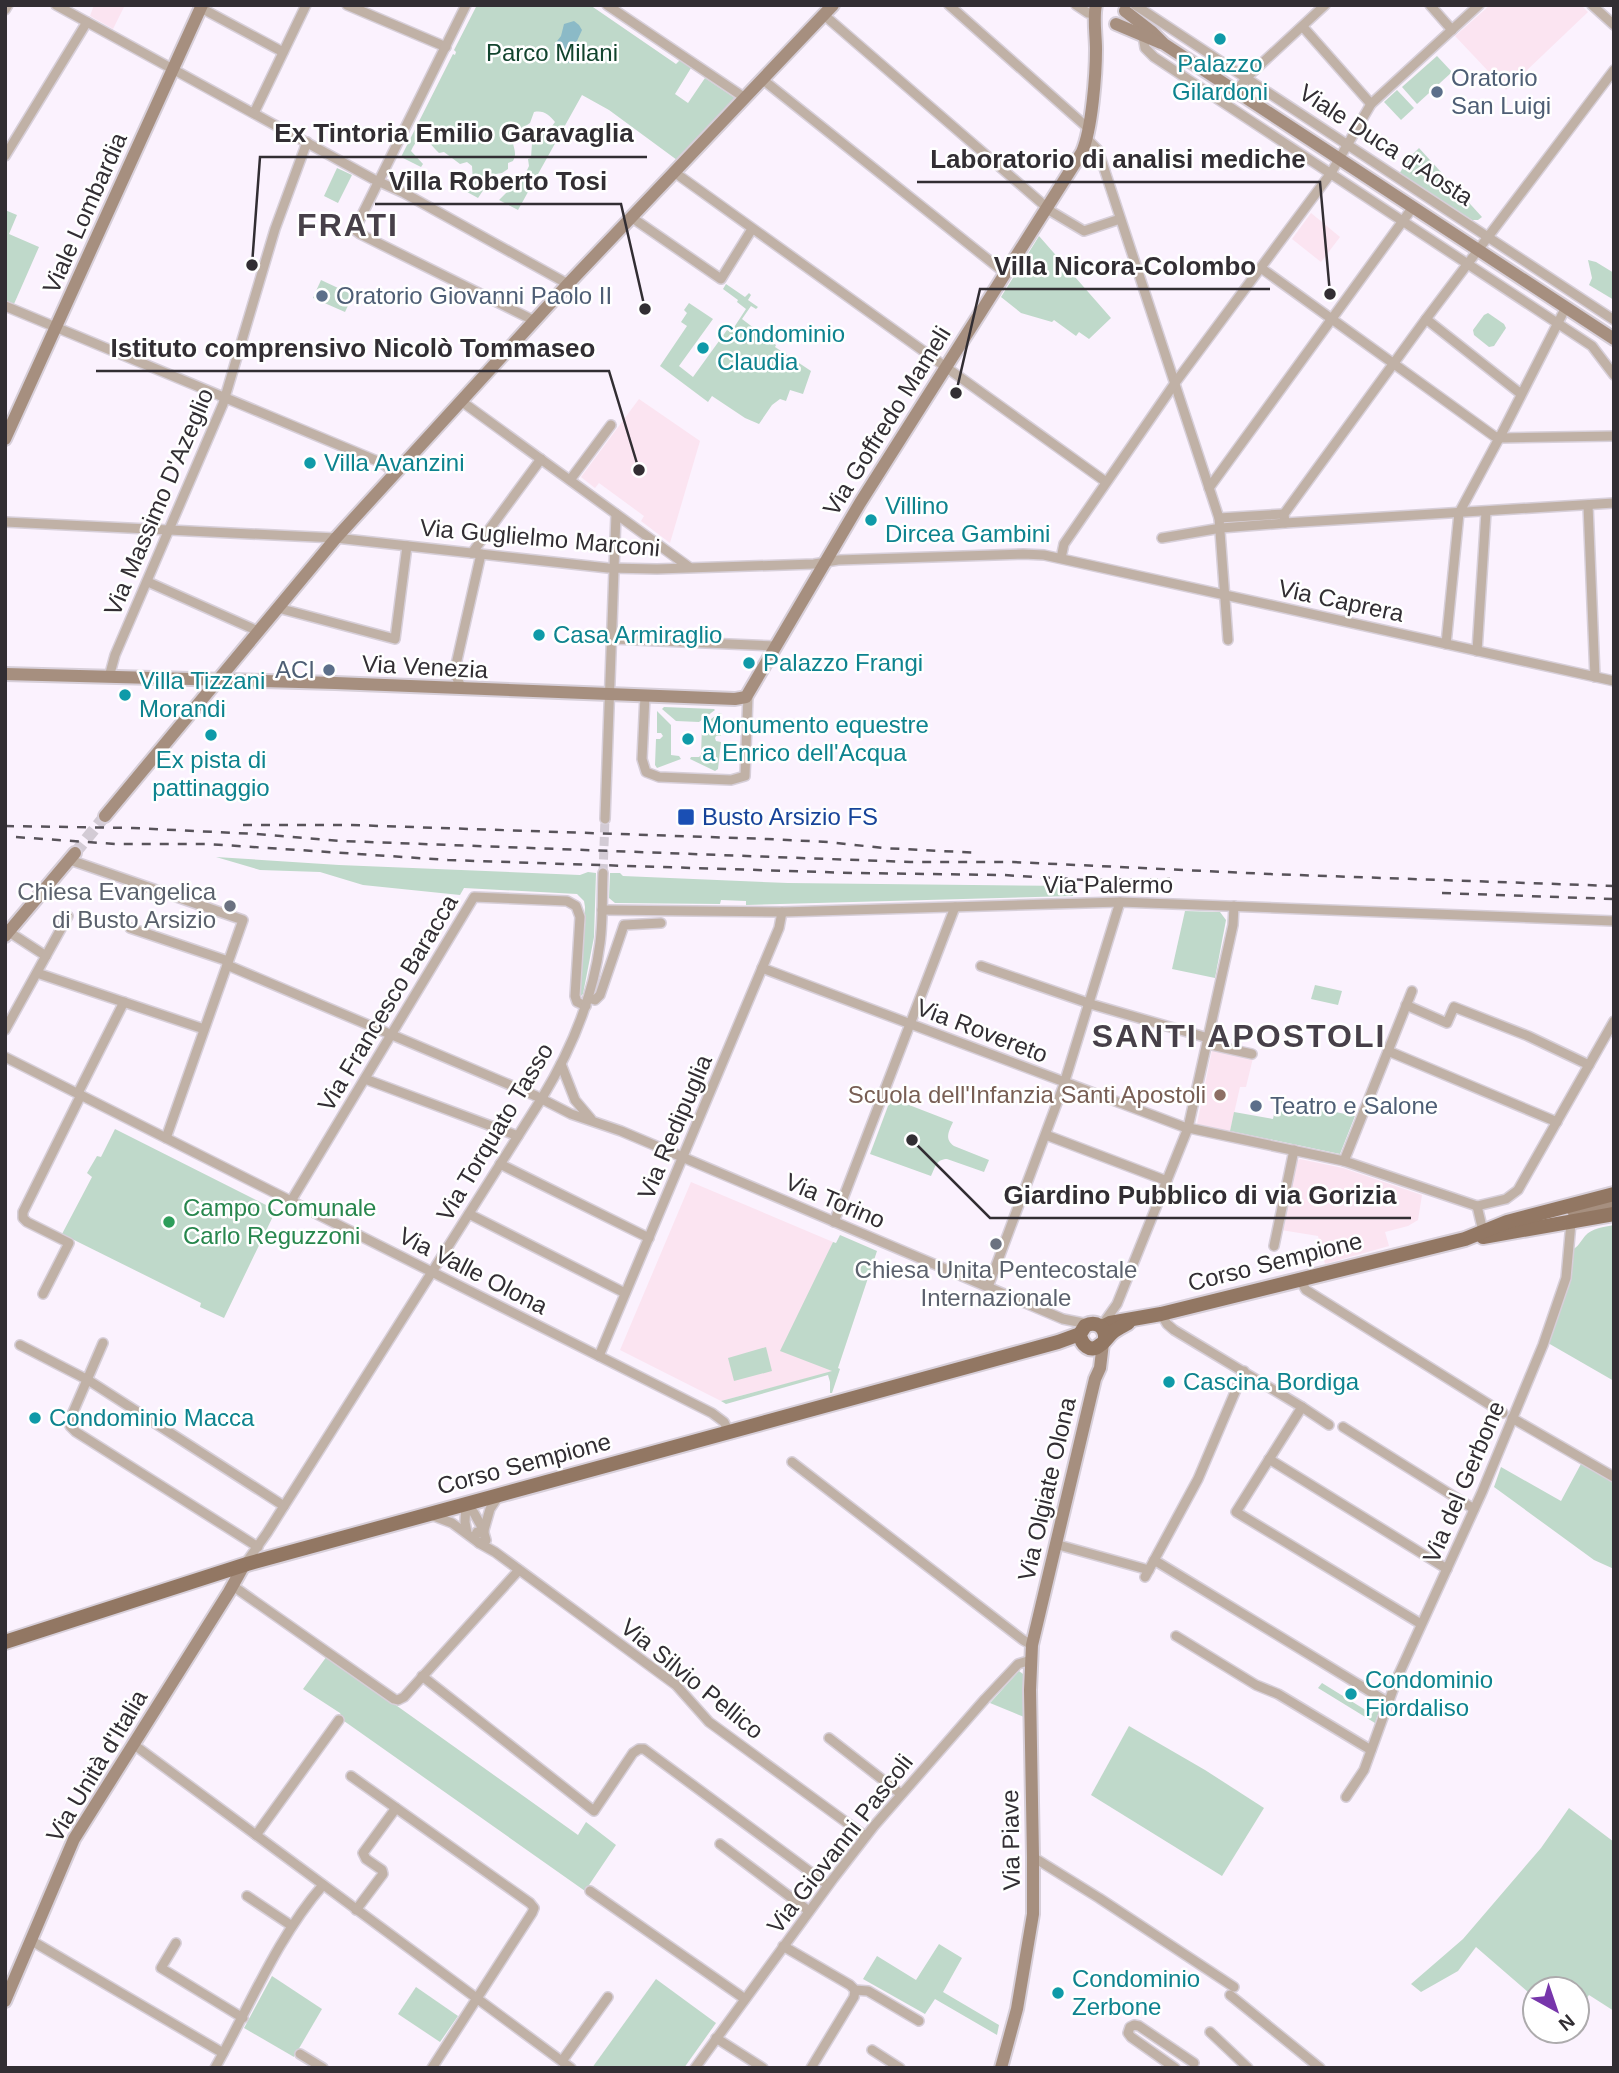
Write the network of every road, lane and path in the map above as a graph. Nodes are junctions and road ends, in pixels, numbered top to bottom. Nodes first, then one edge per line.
1 (8, 5) edge
2 (56, 5) edge
3 (306, 5) edge
4 (347, 5) edge
5 (466, 5) edge
6 (607, 5) edge
7 (950, 5) edge
8 (1076, 5) edge
9 (1325, 5) edge
10 (1430, 5) edge
11 (1479, 5) edge
12 (1592, 5) edge
13 (202, 6) edge
14 (1128, 7) edge
15 (1095, 9) edge
16 (1150, 9) edge
17 (5, 10) edge
18 (828, 10) edge
19 (87, 22) junction
20 (1114, 24) junction
21 (1614, 25) edge
22 (1303, 27) junction
23 (1452, 30) junction
24 (1143, 36) junction
25 (1164, 44) junction
26 (446, 47) junction
27 (283, 52) junction
28 (1096, 53) junction
29 (173, 69) junction
30 (1614, 70) edge
31 (1246, 78) junction
32 (762, 79) junction
33 (1237, 91) junction
34 (745, 98) junction
35 (1371, 104) junction
36 (254, 113) junction
37 (1088, 134) junction
38 (307, 142) junction
39 (1346, 145) junction
40 (5, 156) edge
41 (1340, 159) junction
42 (674, 172) junction
43 (1331, 173) junction
44 (379, 181) junction
45 (1413, 207) junction
46 (1046, 208) junction
47 (1445, 209) junction
48 (631, 218) junction
49 (1120, 219) junction
50 (1404, 220) junction
51 (1437, 223) junction
52 (752, 229) junction
53 (1489, 238) junction
54 (1479, 250) junction
55 (1468, 263) junction
56 (1261, 268) junction
57 (1005, 273) junction
58 (568, 284) junction
59 (5, 306) edge
60 (1566, 307) junction
61 (1332, 318) junction
62 (1426, 319) junction
63 (1614, 320) edge
64 (535, 321) junction
65 (1558, 322) junction
66 (56, 328) junction
67 (1614, 339) edge
68 (1394, 364) junction
69 (945, 366) junction
70 (1614, 374) edge
71 (1175, 383) junction
72 (1521, 394) junction
73 (225, 398) junction
74 (461, 401) junction
75 (611, 425) dead end
76 (1614, 436) edge
77 (1499, 438) junction
78 (5, 439) edge
79 (541, 459) junction
80 (395, 473) junction
81 (570, 481) junction
82 (1106, 482) junction
83 (1209, 488) junction
84 (1614, 503) edge
85 (1588, 505) junction
86 (1486, 512) junction
87 (1459, 513) junction
88 (616, 514) junction
89 (1284, 518) junction
90 (5, 522) edge
91 (1220, 523) junction
92 (169, 531) junction
93 (336, 538) junction
94 (1162, 538) dead end
95 (407, 546) junction
96 (477, 554) junction
97 (673, 556) junction
98 (1060, 558) junction
99 (824, 562) junction
100 (614, 568) junction
101 (690, 568) junction
102 (657, 569) junction
103 (148, 582) junction
104 (1225, 595) junction
105 (278, 608) junction
106 (258, 631) junction
107 (612, 639) junction
108 (1228, 640) dead end
109 (1446, 644) junction
110 (776, 646) junction
111 (1477, 651) junction
112 (5, 674) edge
113 (109, 677) junction
114 (1595, 677) junction
115 (219, 681) junction
116 (1614, 681) edge
117 (463, 689) junction
118 (610, 694) junction
119 (748, 695) junction
120 (645, 696) junction
121 (105, 817) tunnel mouth
122 (605, 819) tunnel mouth
123 (72, 856) joint
124 (603, 873) tunnel mouth
125 (1120, 902) junction
126 (955, 906) junction
127 (1234, 906) junction
128 (602, 910) junction
129 (782, 912) junction
130 (68, 916) dead end
131 (1614, 922) edge
132 (661, 923) dead end
133 (130, 928) dead end
134 (7, 934) edge
135 (46, 956) junction
136 (227, 963) junction
137 (981, 966) dead end
138 (762, 968) junction
139 (37, 974) junction
140 (1412, 991) dead end
141 (124, 1002) junction
142 (587, 1002) junction
143 (1089, 1003) junction
144 (1406, 1006) junction
145 (1614, 1021) edge
146 (910, 1024) junction
147 (204, 1029) junction
148 (5, 1030) edge
149 (391, 1034) junction
150 (1207, 1041) junction
151 (1388, 1051) junction
152 (1252, 1054) dead end
153 (5, 1056) edge
154 (561, 1064) junction
155 (1589, 1065) junction
156 (365, 1079) junction
157 (1065, 1082) junction
158 (79, 1094) junction
159 (542, 1098) junction
160 (592, 1120) junction
161 (1557, 1122) junction
162 (1188, 1128) junction
163 (1046, 1135) junction
164 (518, 1136) junction
165 (166, 1138) junction
166 (1294, 1150) junction
167 (683, 1157) junction
168 (1345, 1161) junction
169 (500, 1164) junction
170 (1167, 1181) junction
171 (1614, 1194) edge
172 (291, 1201) junction
173 (1614, 1202) edge
174 (1477, 1206) junction
175 (468, 1214) junction
176 (1614, 1214) edge
177 (834, 1222) junction
178 (1571, 1223) junction
179 (1486, 1230) junction
180 (649, 1238) junction
181 (1468, 1238) junction
182 (1274, 1246) dead end
183 (432, 1272) junction
184 (1300, 1280) junction
185 (988, 1287) junction
186 (625, 1293) junction
187 (43, 1294) dead end
188 (1117, 1304) junction
189 (1161, 1314) junction
190 (1133, 1320) junction
191 (1092, 1335) junction
192 (103, 1343) dead end
193 (20, 1345) dead end
194 (599, 1356) junction
195 (1244, 1371) junction
196 (88, 1380) junction
197 (1302, 1407) junction
198 (1503, 1413) dead end
199 (1512, 1418) junction
200 (1329, 1425) dead end
201 (1343, 1427) dead end
202 (729, 1432) junction
203 (1269, 1459) junction
204 (792, 1462) dead end
205 (1614, 1476) edge
206 (500, 1494) junction
207 (466, 1504) junction
208 (284, 1506) junction
209 (1474, 1510) junction
210 (429, 1514) junction
211 (479, 1536) junction
212 (1055, 1544) junction
213 (258, 1547) junction
214 (1154, 1560) junction
215 (244, 1564) junction
216 (1447, 1569) junction
217 (519, 1570) junction
218 (233, 1586) junction
219 (1040, 1609) joint
220 (1421, 1624) junction
221 (1175, 1636) dead end
222 (5, 1642) edge
223 (1032, 1644) junction
224 (1031, 1660) junction
225 (422, 1676) junction
226 (1389, 1703) junction
227 (340, 1720) dead end
228 (829, 1738) dead end
229 (133, 1744) junction
230 (1371, 1750) junction
231 (351, 1776) dead end
232 (901, 1794) junction
233 (1346, 1797) dead end
234 (396, 1808) junction
235 (256, 1835) junction
236 (865, 1836) junction
237 (720, 1844) dead end
238 (1033, 1857) junction
239 (323, 1885) junction
240 (828, 1885) junction
241 (590, 1891) dead end
242 (247, 1896) dead end
243 (356, 1910) junction
244 (809, 1911) junction
245 (292, 1926) junction
246 (32, 1941) junction
247 (176, 1943) dead end
248 (783, 1946) junction
249 (855, 1990) junction
250 (608, 1997) dead end
251 (477, 1998) junction
252 (745, 1999) junction
253 (5, 2001) edge
254 (243, 2018) junction
255 (919, 2021) dead end
256 (1210, 2032) dead end
257 (716, 2038) junction
258 (872, 2050) dead end
259 (223, 2053) junction
260 (300, 2054) dead end
261 (562, 2061) junction
262 (1194, 2063) dead end
263 (215, 2068) edge
264 (323, 2068) edge
265 (432, 2068) edge
266 (571, 2068) edge
267 (695, 2068) edge
268 (763, 2068) edge
269 (811, 2068) edge
270 (900, 2068) edge
271 (1002, 2068) edge
272 (1175, 2068) edge
273 (1248, 2068) edge
274 (1320, 2068) edge

1 - 17 street
2 - 19 street
3 - 27 street
4 - 26 street
5 - 26 street
6 - 34 street
7 - 37 street
8 - 15 street
9 - 22 street
10 - 23 street
11 - 23 street
12 - 21 street
13 - 27 street
13 - 29 street, Viale Lombardia
14 - 16 street, Viale Duca d'Aosta
14 - 20 street, Via Goffredo Mameli
14 - 25 street, Viale Duca d'Aosta
15 - 20 street, Viale Duca d'Aosta
15 - 28 street, Via Goffredo Mameli
16 - 31 street, Viale Duca d'Aosta
18 - 32 street
18 - 46 street
19 - 29 street
19 - 40 street
20 - 24 street, Viale Duca d'Aosta
20 - 28 street, Via Goffredo Mameli
22 - 31 street
22 - 35 street
23 - 35 street
24 - 25 street, Viale Duca d'Aosta
24 - 43 street, Viale Duca d'Aosta
25 - 33 street, Viale Duca d'Aosta
26 - 44 street
27 - 36 street
28 - 37 street, Via Goffredo Mameli
29 - 36 street
29 - 66 street, Viale Lombardia
30 - 53 street
31 - 33 street
31 - 39 street, Viale Duca d'Aosta
32 - 34 street
32 - 57 street
33 - 41 street, Viale Duca d'Aosta
34 - 42 street
35 - 39 street
36 - 38 street
37 - 46 street, Via Goffredo Mameli
37 - 49 street
38 - 44 street
38 - 73 street, Via Massimo D'Azeglio
39 - 41 street
39 - 47 street, Viale Duca d'Aosta
41 - 43 street
41 - 45 street, Viale Duca d'Aosta
42 - 48 street
42 - 52 street
43 - 50 street, Viale Duca d'Aosta
43 - 56 street
44 - 58 street
44 - 64 street
45 - 50 street
45 - 51 street, Viale Duca d'Aosta
46 - 49 street
46 - 57 street, Via Goffredo Mameli
47 - 51 street
47 - 53 street, Viale Duca d'Aosta
48 - 52 street
48 - 58 street
49 - 71 street
50 - 55 street, Viale Duca d'Aosta
50 - 61 street
51 - 54 street, Viale Duca d'Aosta
52 - 69 street
53 - 54 street
53 - 63 street, Viale Duca d'Aosta
54 - 55 street
54 - 60 street, Viale Duca d'Aosta
55 - 62 street
55 - 65 street, Viale Duca d'Aosta
56 - 61 street
56 - 71 street
57 - 69 street, Via Goffredo Mameli
58 - 64 street
59 - 66 street
60 - 65 street
60 - 67 street, Viale Duca d'Aosta
61 - 68 street
61 - 83 street
62 - 68 street
62 - 72 street
64 - 74 street
65 - 70 street, Viale Duca d'Aosta
65 - 72 street
66 - 73 street
66 - 78 street, Viale Lombardia
68 - 77 street
68 - 89 street
69 - 82 street
69 - 99 street, Via Goffredo Mameli
71 - 82 street
71 - 83 street
72 - 77 street
73 - 80 street
73 - 92 street, Via Massimo D'Azeglio
74 - 79 street
74 - 80 street
75 - 81 street
76 - 77 street
77 - 87 street
79 - 81 street
79 - 96 street
80 - 93 street
81 - 88 street
82 - 98 street
83 - 91 street
84 - 85 street
85 - 86 street
85 - 114 street
86 - 87 street
86 - 111 street
87 - 89 street
87 - 109 street
88 - 97 street
88 - 100 street
89 - 91 street
90 - 92 street, Via Guglielmo Marconi
91 - 94 street
91 - 104 street
92 - 93 street, Via Guglielmo Marconi
92 - 103 street, Via Massimo D'Azeglio
93 - 95 street, Via Guglielmo Marconi
93 - 105 street
95 - 96 street, Via Guglielmo Marconi
95 - 105 street
96 - 100 street, Via Guglielmo Marconi
96 - 117 street
97 - 101 street
97 - 102 street
98 - 99 street, Via Guglielmo Marconi
98 - 104 street, Via Caprera
99 - 101 street, Via Guglielmo Marconi
99 - 110 street, Via Goffredo Mameli
100 - 102 street, Via Guglielmo Marconi
100 - 107 street
101 - 102 street, Via Guglielmo Marconi
103 - 106 street
103 - 113 street, Via Massimo D'Azeglio
104 - 108 street
104 - 109 street, Via Caprera
105 - 106 street
106 - 115 street
107 - 110 street
107 - 118 street
109 - 111 street, Via Caprera
110 - 119 street, Via Goffredo Mameli
111 - 114 street, Via Caprera
112 - 113 street, Via Venezia
113 - 115 street, Via Venezia
114 - 116 street, Via Caprera
115 - 117 street, Via Venezia
115 - 121 street
117 - 118 street, Via Venezia
118 - 120 street, Via Venezia
118 - 122 street
119 - 120 street, Via Venezia
119 - 120 street
123 - 134 street
123 - 136 street
124 - 128 street, Via Torquato Tasso
125 - 126 street, Via Palermo
125 - 127 street, Via Palermo
125 - 143 street
126 - 129 street, Via Palermo
126 - 146 street
127 - 131 street, Via Palermo
127 - 150 street
128 - 129 street, Via Palermo
128 - 142 street, Via Torquato Tasso
129 - 138 street, Via Redipuglia
130 - 135 street
132 - 142 street
133 - 136 street, Via Torino
134 - 135 street
135 - 139 street
136 - 147 street
136 - 149 street, Via Torino
137 - 143 street
138 - 146 street, Via Rovereto
138 - 167 street, Via Redipuglia
139 - 141 street
139 - 148 street
140 - 144 street
141 - 147 street
141 - 158 street
142 - 149 street, Via Francesco Baracca
142 - 154 street, Via Torquato Tasso
143 - 150 street
143 - 157 street
144 - 151 street
144 - 155 street
145 - 155 street
146 - 157 street, Via Rovereto
146 - 177 street
147 - 165 street
149 - 156 street, Via Francesco Baracca
149 - 159 street, Via Torino
150 - 152 street
150 - 162 street
151 - 161 street
151 - 168 street
153 - 158 street, Via Valle Olona
154 - 159 street, Via Torquato Tasso
154 - 160 street
155 - 161 street
156 - 164 street
156 - 172 street, Via Francesco Baracca
157 - 162 street, Via Rovereto
157 - 163 street
158 - 165 street, Via Valle Olona
158 - 187 street
159 - 160 street, Via Torino
159 - 164 street, Via Torquato Tasso
160 - 167 street, Via Torino
161 - 174 street
162 - 166 street, Via Rovereto
162 - 170 street
163 - 170 street
163 - 185 street
164 - 169 street, Via Torquato Tasso
165 - 172 street, Via Valle Olona
166 - 168 street, Via Rovereto
166 - 182 street
167 - 177 street, Via Torino
167 - 180 street, Via Redipuglia
168 - 174 street, Via Rovereto
169 - 175 street, Via Torquato Tasso
169 - 180 street
170 - 188 street
171 - 179 main road, Corso Sempione
172 - 183 street, Via Valle Olona
173 - 179 street
174 - 179 street
175 - 183 street, Via Torquato Tasso
175 - 186 street
176 - 178 main road, Corso Sempione
177 - 185 street, Via Torino
178 - 181 main road, Corso Sempione
178 - 199 street, Via del Gerbone
179 - 181 main road, Corso Sempione
180 - 186 street, Via Redipuglia
181 - 184 main road, Corso Sempione
183 - 194 street, Via Valle Olona
183 - 208 street, Via Torquato Tasso
184 - 189 main road, Corso Sempione
184 - 198 street
185 - 191 street, Via Torino
186 - 194 street, Via Redipuglia
188 - 190 street
188 - 191 street
189 - 190 main road, Corso Sempione
189 - 195 street
190 - 191 main road, Corso Sempione
191 - 202 main road, Corso Sempione
191 - 212 street, Via Olgiate Olona
192 - 196 street
193 - 196 street
194 - 202 street, Via Valle Olona
195 - 197 street
195 - 214 street
196 - 208 street
196 - 213 street
197 - 200 street
197 - 203 street
199 - 205 street
199 - 209 street, Via del Gerbone
201 - 209 street
202 - 206 main road, Corso Sempione
203 - 216 street
203 - 220 street
204 - 223 street
206 - 207 main road, Corso Sempione
206 - 211 street
207 - 210 main road, Corso Sempione
207 - 211 street, Via Silvio Pellico
207 - 211 street
208 - 213 street, Via Torquato Tasso
209 - 216 street, Via del Gerbone
210 - 211 street, Via Silvio Pellico
210 - 215 main road, Corso Sempione
211 - 217 street, Via Silvio Pellico
212 - 214 street
212 - 219 street, Via Olgiate Olona
213 - 215 street, Via Torquato Tasso
214 - 226 street
215 - 218 street, Via Unità d'Italia
215 - 222 main road, Corso Sempione
216 - 220 street, Via del Gerbone
217 - 225 street
217 - 236 street, Via Silvio Pellico
218 - 225 street
218 - 229 street, Via Unità d'Italia
219 - 223 street, Via Piave
220 - 226 street, Via del Gerbone
221 - 230 street
223 - 224 street, Via Piave
224 - 232 street, Via Giovanni Pascoli
224 - 238 street, Via Piave
225 - 240 street
226 - 230 street, Via del Gerbone
227 - 235 street
228 - 232 street
229 - 235 street
229 - 246 street, Via Unità d'Italia
230 - 233 street, Via del Gerbone
231 - 234 street
232 - 236 street, Via Giovanni Pascoli
234 - 243 street
234 - 251 street
235 - 239 street
236 - 240 street, Via Giovanni Pascoli
237 - 244 street
238 - 271 street, Via Piave
238 - 274 street
239 - 243 street
239 - 245 street
240 - 244 street, Via Giovanni Pascoli
241 - 252 street
242 - 245 street
243 - 251 street
244 - 248 street, Via Giovanni Pascoli
245 - 254 street
246 - 253 street, Via Unità d'Italia
246 - 259 street
247 - 254 street
248 - 249 street
248 - 252 street, Via Giovanni Pascoli
249 - 255 street
249 - 269 street
250 - 261 street
251 - 261 street
251 - 265 street
252 - 257 street, Via Giovanni Pascoli
254 - 259 street
256 - 273 street
257 - 267 street, Via Giovanni Pascoli
257 - 268 street
258 - 270 street
259 - 263 street
260 - 264 street
261 - 266 street
262 - 272 street

